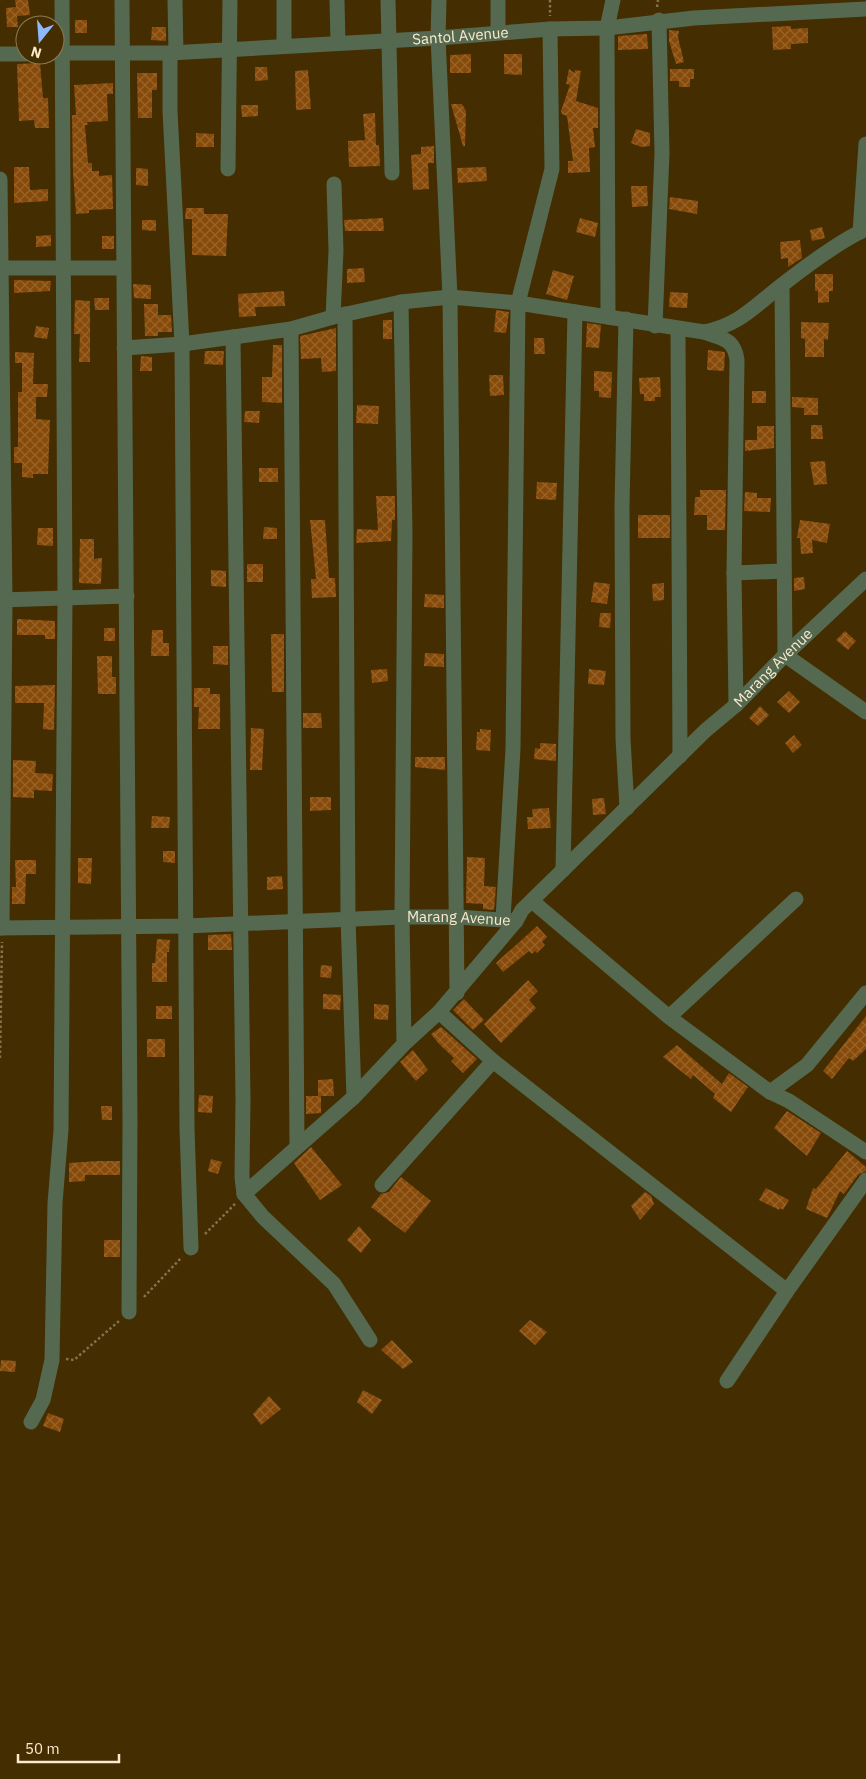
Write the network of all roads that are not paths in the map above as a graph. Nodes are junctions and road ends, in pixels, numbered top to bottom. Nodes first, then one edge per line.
1 (62, 0) edge
2 (122, 0) edge
3 (175, 0) edge
4 (230, 0) edge
5 (284, 0) edge
6 (337, 0) edge
7 (388, 0) edge
8 (439, 0) edge
9 (498, 0) edge
10 (613, 0) edge
11 (866, 9) edge
12 (61, 15) edge
13 (659, 20) junction
14 (550, 28) junction
15 (607, 28) junction
16 (498, 32) junction
17 (438, 38) junction
18 (389, 39) junction
19 (338, 44) junction
20 (284, 46) junction
21 (231, 50) junction
22 (65, 53) edge
23 (173, 53) junction
24 (0, 54) edge
25 (15, 54) edge
26 (123, 55) junction
27 (59, 65) edge
28 (866, 144) edge
29 (228, 170) dead end
30 (392, 173) dead end
31 (0, 179) edge
32 (334, 184) dead end
33 (863, 230) edge
34 (62, 266) junction
35 (1, 268) edge
36 (123, 268) junction
37 (782, 285) junction
38 (450, 297) junction
39 (401, 302) junction
40 (518, 303) junction
41 (575, 312) junction
42 (339, 315) junction
43 (608, 317) junction
44 (626, 319) junction
45 (655, 326) junction
46 (291, 329) junction
47 (678, 330) junction
48 (704, 332) junction
49 (233, 337) junction
50 (182, 344) junction
51 (124, 348) junction
52 (784, 571) junction
53 (734, 573) junction
54 (866, 579) edge
55 (127, 596) junction
56 (65, 598) junction
57 (3, 600) edge
58 (785, 655) junction
59 (736, 705) junction
60 (866, 712) edge
61 (680, 756) junction
62 (627, 808) junction
63 (564, 870) junction
64 (796, 899) dead end
65 (532, 901) junction
66 (402, 917) junction
67 (457, 917) junction
68 (348, 918) junction
69 (510, 920) junction
70 (294, 921) junction
71 (240, 924) junction
72 (64, 926) junction
73 (129, 926) junction
74 (186, 926) junction
75 (1, 928) edge
76 (457, 993) junction
77 (866, 993) edge
78 (439, 1012) junction
79 (669, 1018) junction
80 (404, 1044) junction
81 (493, 1061) junction
82 (770, 1092) junction
83 (354, 1097) junction
84 (297, 1146) junction
85 (866, 1152) edge
86 (866, 1180) edge
87 (382, 1185) dead end
88 (244, 1194) junction
89 (191, 1248) road end
90 (787, 1291) junction
91 (129, 1312) road end
92 (370, 1340) dead end
93 (727, 1381) dead end
94 (31, 1422) dead end

1 - 12 street
2 - 26 street
3 - 23 street
4 - 21 street
5 - 20 street
6 - 19 street
7 - 18 street
8 - 17 street
9 - 16 street
10 - 15 street
11 - 13 street, Santol Avenue
13 - 15 street, Santol Avenue
13 - 45 street
14 - 15 street, Santol Avenue
14 - 16 street, Santol Avenue
14 - 40 street
15 - 43 street
16 - 17 street, Santol Avenue
17 - 18 street, Santol Avenue
17 - 38 street
18 - 19 street, Santol Avenue
18 - 30 street
19 - 20 street, Santol Avenue
20 - 21 street, Santol Avenue
21 - 23 street, Santol Avenue
21 - 29 street
22 - 26 street, Santol Avenue
23 - 26 street, Santol Avenue
23 - 50 street
24 - 25 street
26 - 36 street
27 - 34 street
28 - 33 street
31 - 35 street
32 - 42 street
33 - 37 street
34 - 35 street
34 - 36 street
34 - 56 street
35 - 57 street
36 - 51 street
37 - 48 street
37 - 52 street
38 - 39 street
38 - 40 street
38 - 67 street
39 - 42 street
39 - 66 street
40 - 41 street
40 - 69 street
41 - 43 street
41 - 63 street
42 - 46 street
42 - 68 street
43 - 44 street
44 - 45 street
44 - 62 street
45 - 47 street
46 - 49 street
46 - 70 street
47 - 48 street
47 - 61 street
48 - 53 street
49 - 50 street
49 - 71 street
50 - 51 street
50 - 74 street
51 - 55 street
52 - 53 street
52 - 58 street
53 - 59 street
54 - 58 street, Marang Avenue
55 - 56 street
55 - 73 street
56 - 57 street
56 - 72 street
57 - 75 street
58 - 59 street, Marang Avenue
58 - 60 street
59 - 61 street, Marang Avenue
61 - 62 street, Marang Avenue
62 - 63 street, Marang Avenue
63 - 65 street, Marang Avenue
64 - 79 street
65 - 69 street, Marang Avenue
65 - 79 street
66 - 67 street, Marang Avenue
66 - 68 street, Marang Avenue
66 - 80 street
67 - 69 street, Marang Avenue
67 - 76 street
68 - 70 street, Marang Avenue
68 - 83 street
69 - 76 street
70 - 71 street, Marang Avenue
70 - 84 street
71 - 74 street, Marang Avenue
71 - 88 street
72 - 73 street, Marang Avenue
72 - 75 street, Marang Avenue
72 - 94 street
73 - 74 street, Marang Avenue
73 - 91 street
74 - 89 street
76 - 78 street
77 - 82 street
78 - 80 street
78 - 81 street
79 - 82 street
80 - 83 street
81 - 87 street
81 - 90 street
82 - 85 street
83 - 84 street
84 - 88 street
86 - 90 street
88 - 92 street
90 - 93 street

